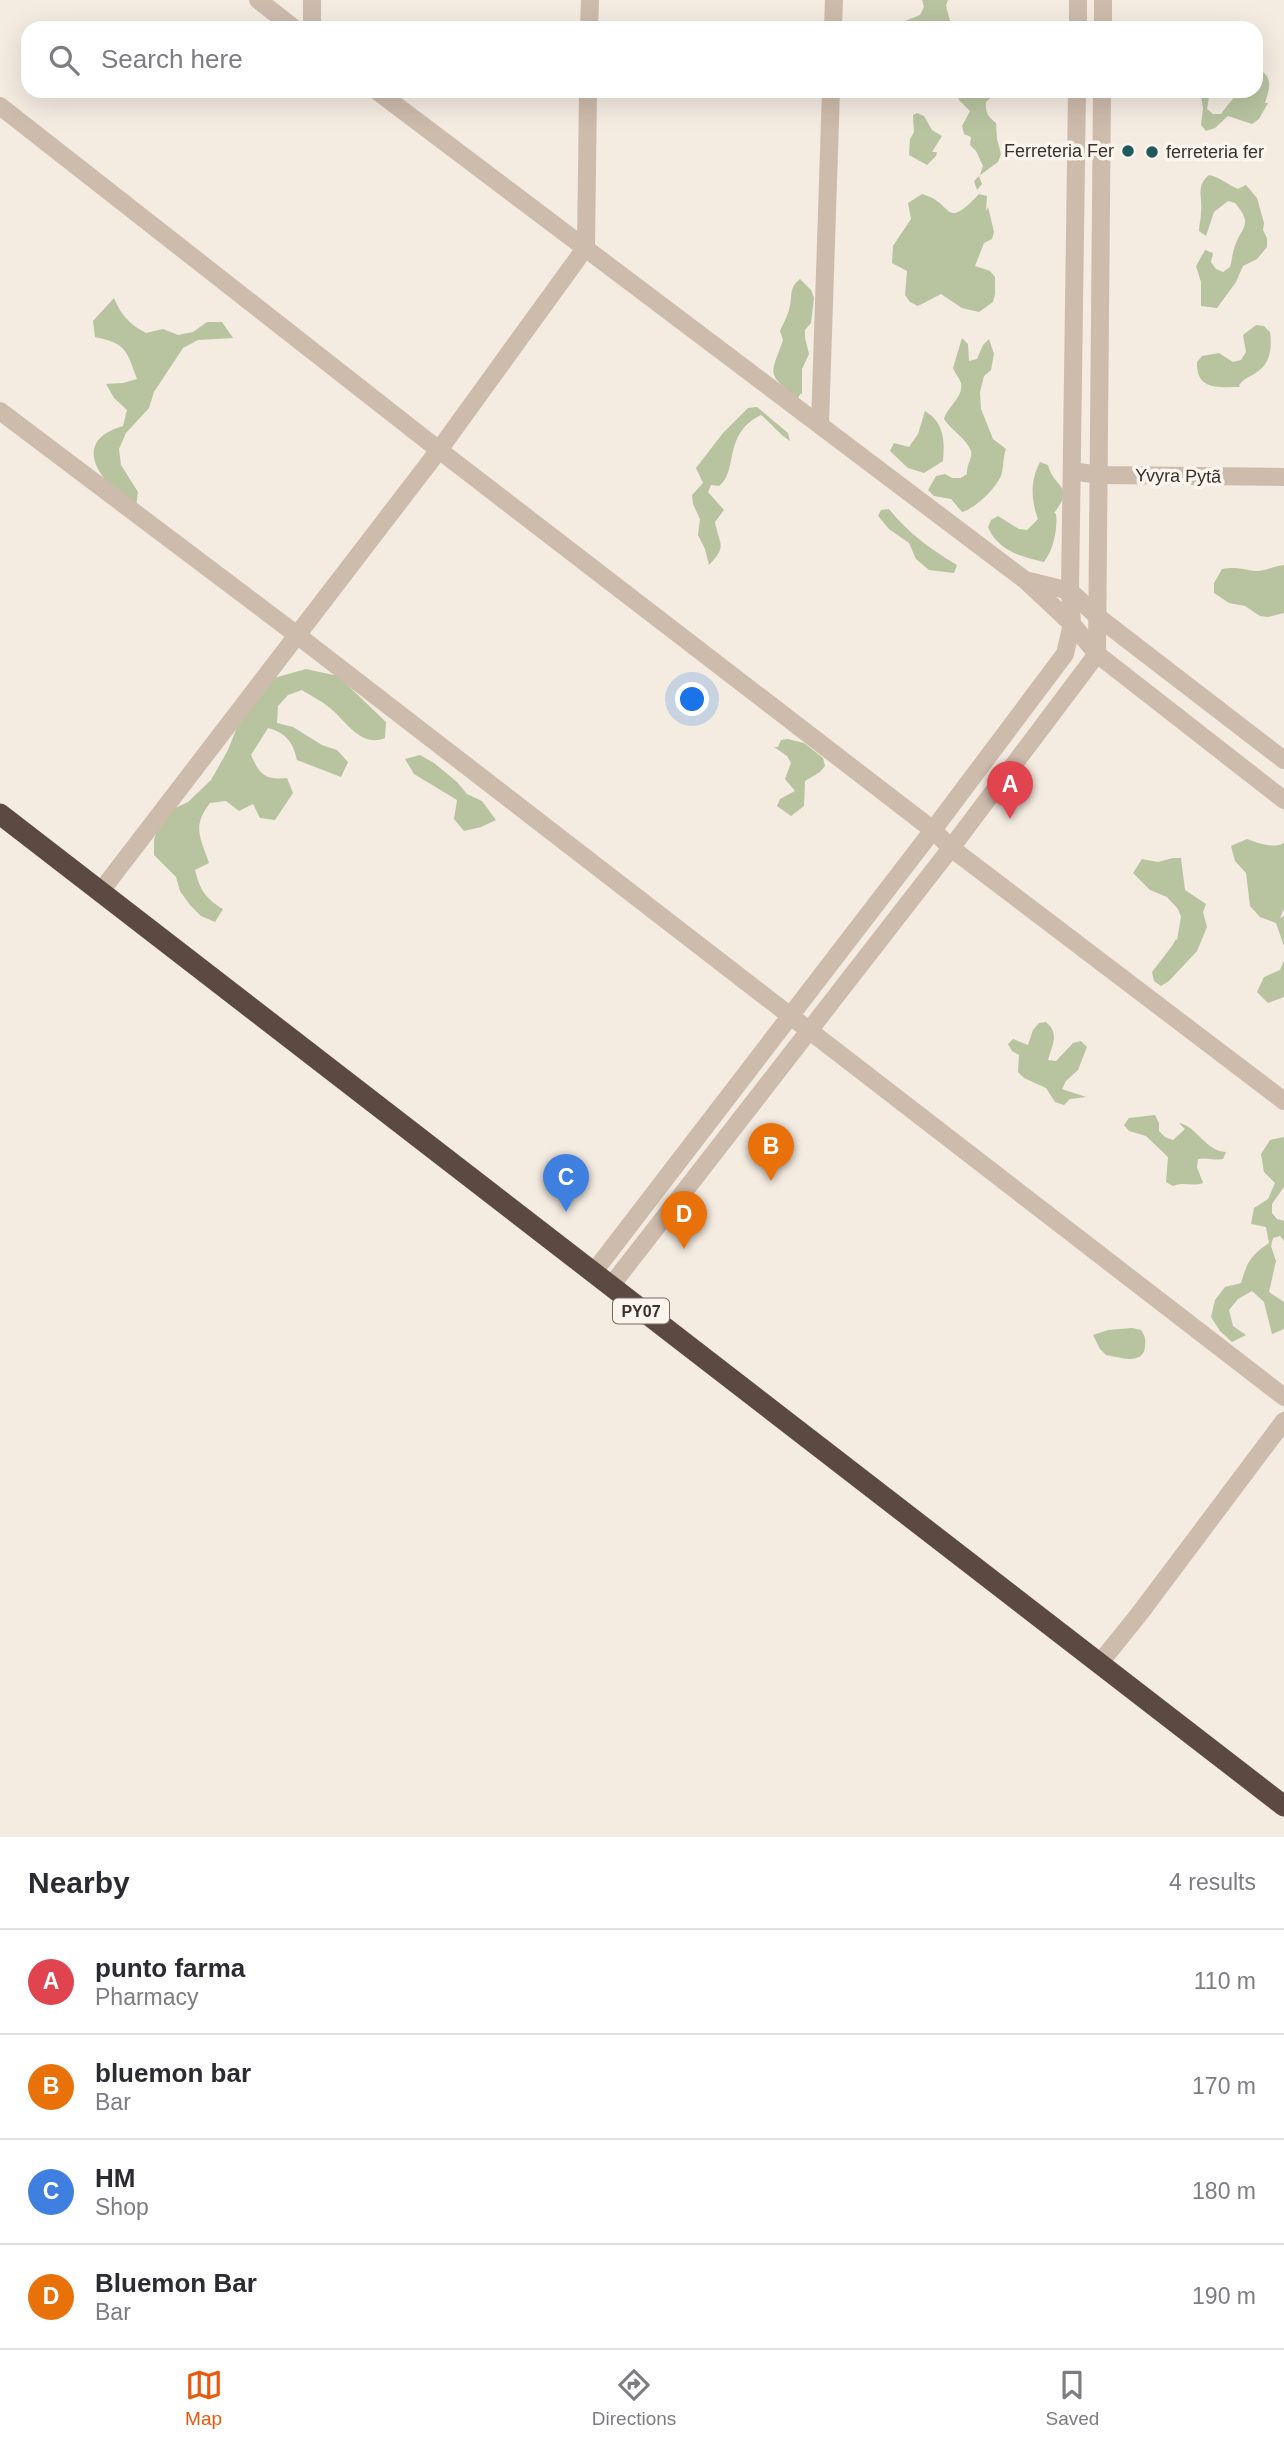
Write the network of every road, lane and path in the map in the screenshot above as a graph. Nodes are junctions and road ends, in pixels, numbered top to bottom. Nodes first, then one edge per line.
1 (258, 0) edge
2 (312, 0) edge
3 (590, 0) edge
4 (834, 0) edge
5 (1078, 0) edge
6 (1103, 0) edge
7 (285, 21) edge
8 (312, 21) edge
9 (589, 21) edge
10 (833, 21) edge
11 (1078, 21) edge
12 (1103, 21) edge
13 (386, 98) edge
14 (588, 98) edge
15 (831, 98) edge
16 (1077, 98) edge
17 (1102, 98) edge
18 (0, 106) edge
19 (586, 247) junction
20 (0, 411) edge
21 (820, 424) junction
22 (439, 450) junction
23 (1072, 471) junction
24 (1099, 475) junction
25 (1284, 477) edge
26 (1025, 580) junction
27 (1070, 591) junction
28 (1098, 617) junction
29 (1072, 624) junction
30 (297, 635) junction
31 (1097, 654) junction
32 (1284, 760) edge
33 (1284, 800) edge
34 (0, 814) edge
35 (933, 830) junction
36 (951, 848) junction
37 (101, 891) junction
38 (791, 1014) junction
39 (810, 1029) junction
40 (1284, 1101) edge
41 (593, 1273) junction
42 (610, 1287) junction
43 (1284, 1397) edge
44 (1284, 1421) edge
45 (1099, 1664) junction
46 (1284, 1806) edge

1 - 7 street
2 - 8 street
3 - 9 street
4 - 10 street
5 - 11 street
6 - 12 street
13 - 19 street
14 - 19 street
15 - 21 street
16 - 23 street
17 - 24 street
18 - 22 street
19 - 21 street
19 - 22 street
20 - 30 street
21 - 26 street
22 - 30 street
22 - 35 street
23 - 24 street, Yvyra Pytã
23 - 27 street
24 - 25 street, Yvyra Pytã
24 - 28 street
26 - 27 street
26 - 29 street
27 - 28 street
27 - 29 street
28 - 31 street
28 - 32 street
29 - 31 street
29 - 35 street
30 - 37 street
30 - 38 street
31 - 33 street
31 - 36 street
34 - 37 highway, PY07
35 - 36 street
35 - 38 street
36 - 39 street
36 - 40 street
37 - 41 highway, PY07
38 - 39 street
38 - 41 street
39 - 42 street
39 - 43 street
41 - 42 highway, PY07
42 - 45 highway, PY07
44 - 45 street
45 - 46 highway, PY07

